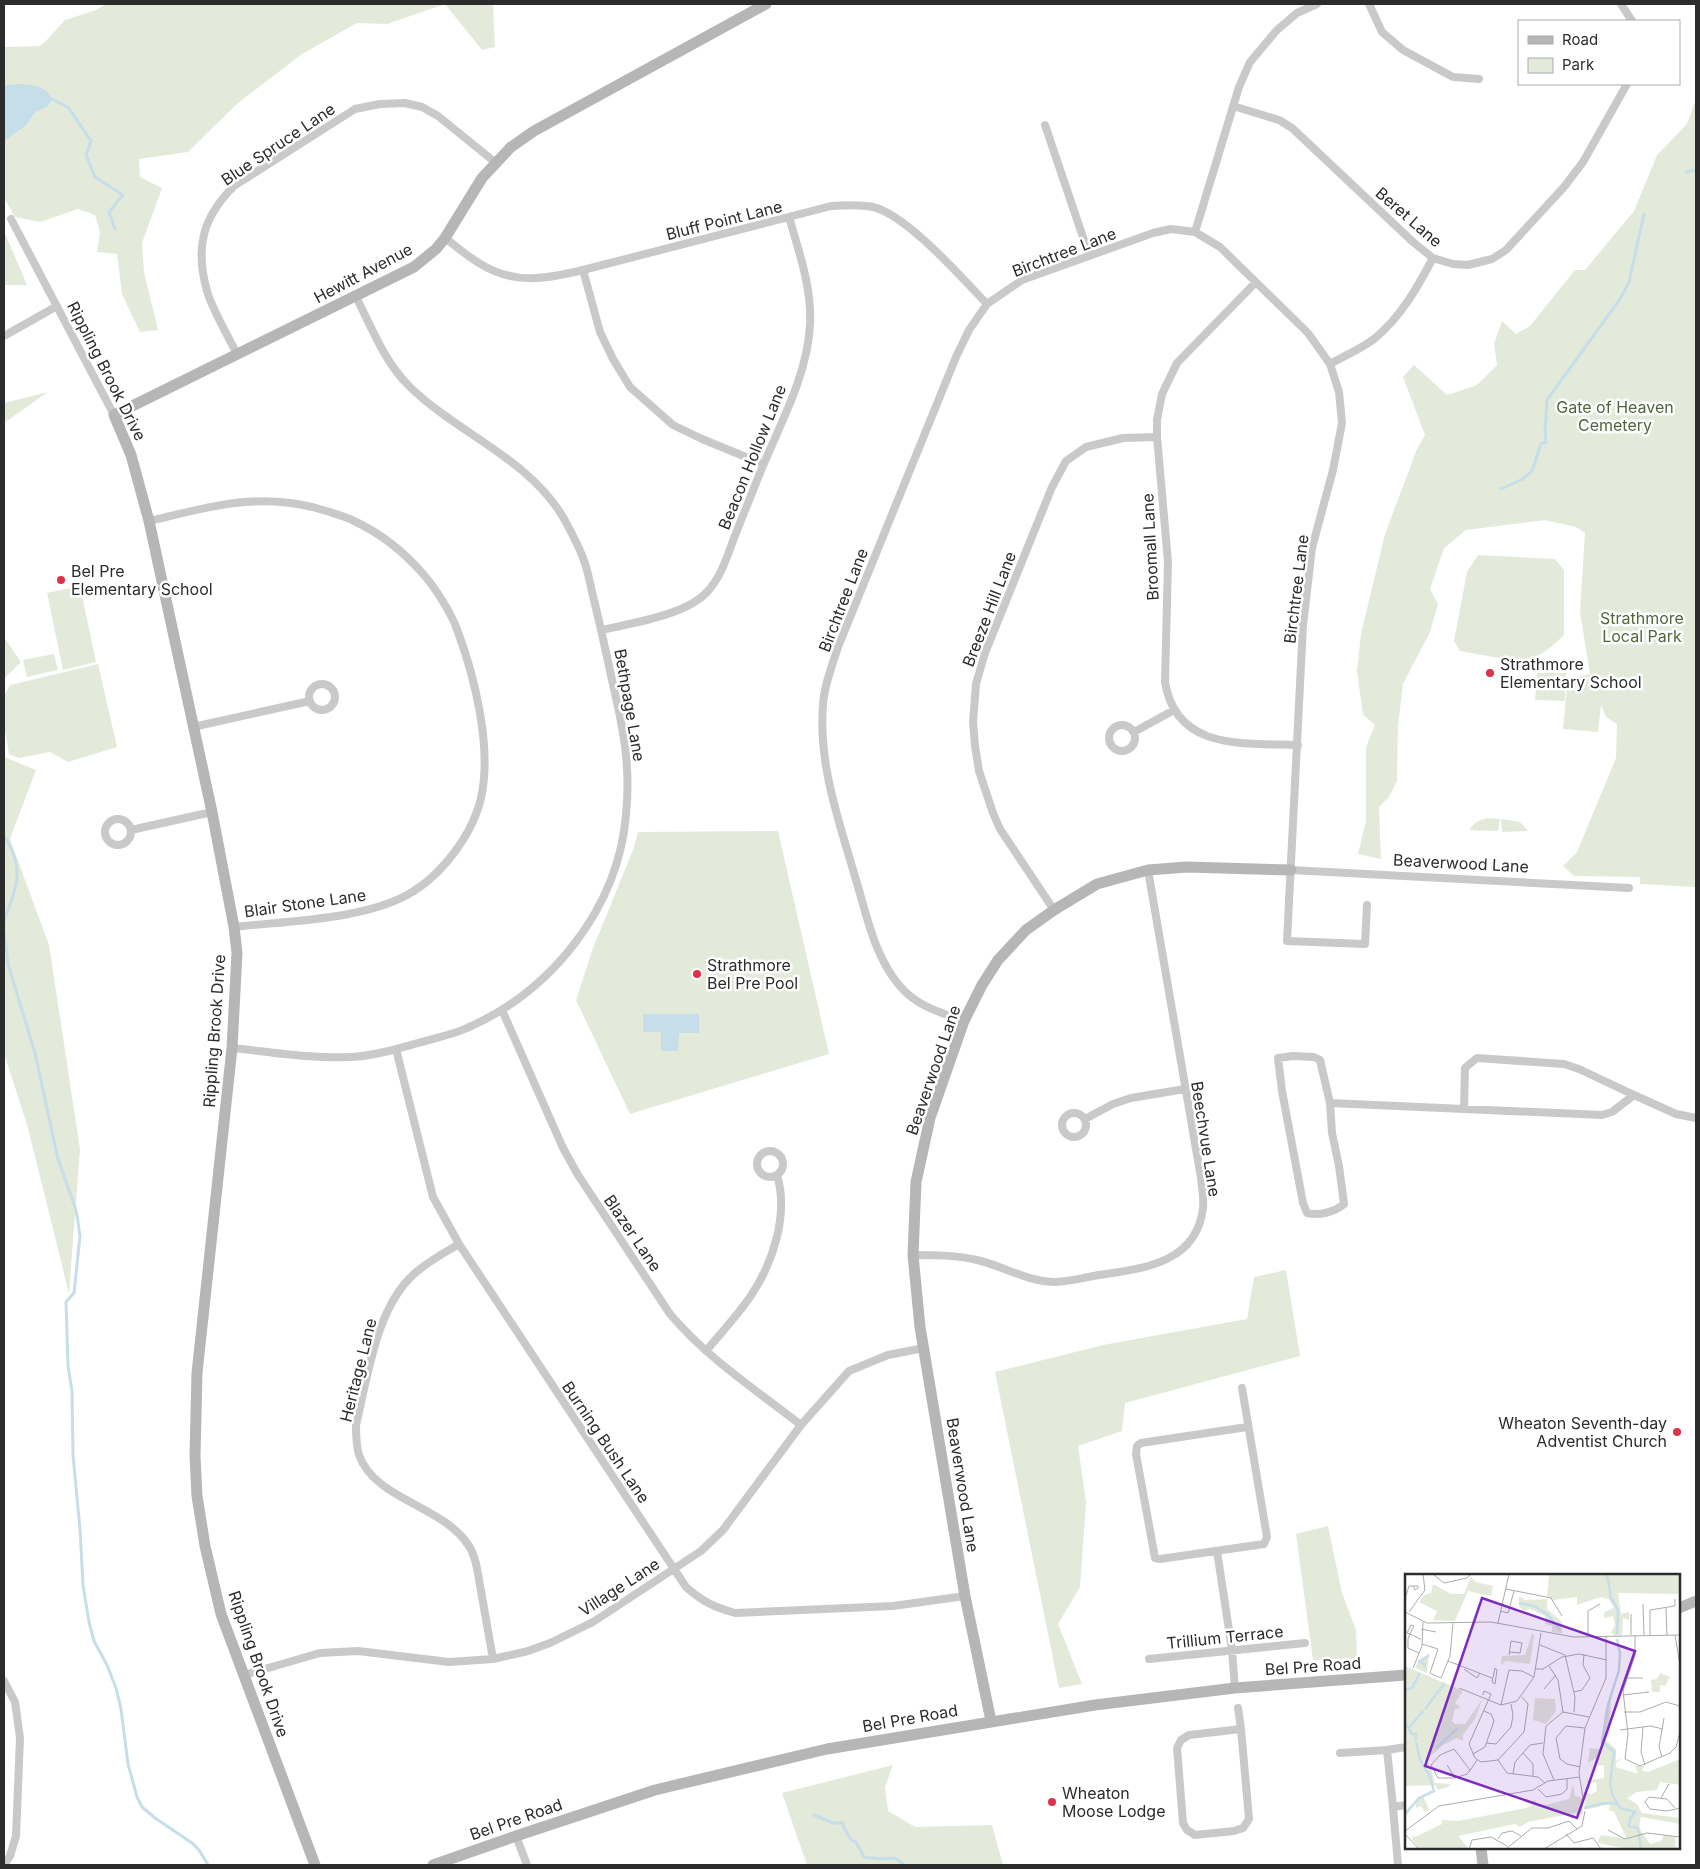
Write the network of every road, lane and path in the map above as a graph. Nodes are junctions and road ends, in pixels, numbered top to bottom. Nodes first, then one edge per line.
1 (766, 4) edge
2 (1317, 4) edge
3 (1369, 4) edge
4 (1621, 4) edge
5 (1631, 20) edge
6 (1479, 79) dead end
7 (1626, 85) edge
8 (1233, 106) junction
9 (1045, 125) dead end
10 (496, 163) junction
11 (789, 217) junction
12 (11, 219) dead end
13 (1195, 232) junction
14 (445, 238) junction
15 (1089, 255) junction
16 (1433, 258) junction
17 (583, 270) junction
18 (1256, 282) junction
19 (356, 297) junction
20 (987, 304) junction
21 (57, 306) junction
22 (4, 336) edge
23 (237, 354) junction
24 (1330, 364) junction
25 (114, 415) junction
26 (1157, 437) junction
27 (763, 464) junction
28 (149, 521) junction
29 (602, 630) junction
30 (310, 701) dead end
31 (1174, 710) junction
32 (192, 727) junction
33 (1134, 732) dead end
34 (1298, 745) junction
35 (212, 812) junction
36 (131, 830) dead end
37 (1148, 870) junction
38 (1291, 870) junction
39 (1629, 888) dead end
40 (1367, 905) dead end
41 (1054, 910) junction
42 (234, 927) junction
43 (502, 1010) junction
44 (964, 1021) junction
45 (232, 1048) junction
46 (396, 1049) junction
47 (1185, 1088) junction
48 (1634, 1095) junction
49 (1330, 1103) junction
50 (1464, 1109) junction
51 (1696, 1118) edge
52 (1085, 1119) dead end
53 (777, 1175) dead end
54 (458, 1244) junction
55 (913, 1255) junction
56 (924, 1348) junction
57 (706, 1351) junction
58 (1242, 1388) dead end
59 (801, 1425) junction
60 (1247, 1427) junction
61 (1217, 1551) junction
62 (673, 1568) junction
63 (965, 1596) junction
64 (1696, 1601) edge
65 (1680, 1608) edge
66 (1305, 1643) dead end
67 (1232, 1650) junction
68 (493, 1659) junction
69 (1148, 1659) dead end
70 (244, 1675) junction
71 (1405, 1675) edge
72 (4, 1681) edge
73 (1235, 1688) junction
74 (1238, 1708) dead end
75 (991, 1721) junction
76 (1241, 1729) junction
77 (1405, 1747) edge
78 (1387, 1750) junction
79 (1340, 1753) dead end
80 (1405, 1806) edge
81 (1393, 1807) junction
82 (516, 1836) junction
83 (1481, 1849) edge
84 (4, 1865) edge
85 (315, 1865) edge
86 (434, 1865) edge
87 (527, 1865) edge
88 (1398, 1865) edge
89 (1483, 1865) edge

1 - 10 street, Hewitt Avenue
2 - 8 street
3 - 6 street
4 - 5 street
7 - 16 street, Beret Lane
8 - 13 street
8 - 16 street, Beret Lane
9 - 15 street
10 - 14 street, Hewitt Avenue
10 - 23 street, Blue Spruce Lane
11 - 17 street, Bluff Point Lane
11 - 20 street, Bluff Point Lane
11 - 27 street, Beacon Hollow Lane
12 - 21 street, Rippling Brook Drive
13 - 15 street, Birchtree Lane
13 - 18 street, Birchtree Lane
14 - 17 street, Bluff Point Lane
14 - 19 street, Hewitt Avenue
15 - 20 street, Birchtree Lane
16 - 24 street
17 - 27 street
18 - 24 street, Birchtree Lane
18 - 26 street, Broomall Lane
19 - 23 street, Hewitt Avenue
19 - 29 street, Bethpage Lane
20 - 44 street, Birchtree Lane
21 - 22 street
21 - 25 street, Rippling Brook Drive
23 - 25 street, Hewitt Avenue
24 - 34 street, Birchtree Lane
25 - 28 street, Rippling Brook Drive
26 - 31 street, Broomall Lane
26 - 41 street, Breeze Hill Lane
27 - 29 street, Beacon Hollow Lane
28 - 32 street, Rippling Brook Drive
28 - 42 street, Blair Stone Lane
29 - 43 street, Bethpage Lane
30 - 32 street
31 - 33 street
31 - 34 street, Broomall Lane
32 - 35 street, Rippling Brook Drive
34 - 38 street, Birchtree Lane
35 - 36 street
35 - 42 street, Rippling Brook Drive
37 - 38 street, Beaverwood Lane
37 - 41 street, Beaverwood Lane
37 - 47 street, Beechvue Lane
38 - 39 street, Beaverwood Lane
38 - 40 street
41 - 44 street, Beaverwood Lane
42 - 45 street, Rippling Brook Drive
43 - 46 street, Bethpage Lane
43 - 57 street, Blazer Lane
44 - 55 street, Beaverwood Lane
45 - 46 street, Bethpage Lane
45 - 70 street, Rippling Brook Drive
46 - 54 street, Burning Bush Lane
47 - 52 street
47 - 55 street, Beechvue Lane
48 - 50 street
48 - 50 street
48 - 51 street
49 - 49 street
49 - 50 street
53 - 57 street
54 - 62 street, Burning Bush Lane
54 - 68 street, Heritage Lane
55 - 56 street, Beaverwood Lane
56 - 59 street, Village Lane
56 - 63 street, Beaverwood Lane
57 - 59 street, Blazer Lane
58 - 60 street
59 - 62 street, Village Lane
60 - 61 street
60 - 61 street
61 - 67 street
62 - 63 street, Burning Bush Lane
62 - 68 street, Village Lane
63 - 75 street, Beaverwood Lane
64 - 65 street
66 - 67 street, Trillium Terrace
67 - 69 street, Trillium Terrace
67 - 73 street
68 - 70 street, Village Lane
70 - 85 street, Rippling Brook Drive
71 - 73 street, Bel Pre Road
72 - 84 street
73 - 75 street, Bel Pre Road
74 - 76 street
75 - 82 street, Bel Pre Road
76 - 76 street
77 - 78 street
78 - 79 street
78 - 81 street
80 - 81 street
81 - 88 street
82 - 86 street, Bel Pre Road
82 - 87 street
83 - 89 street

